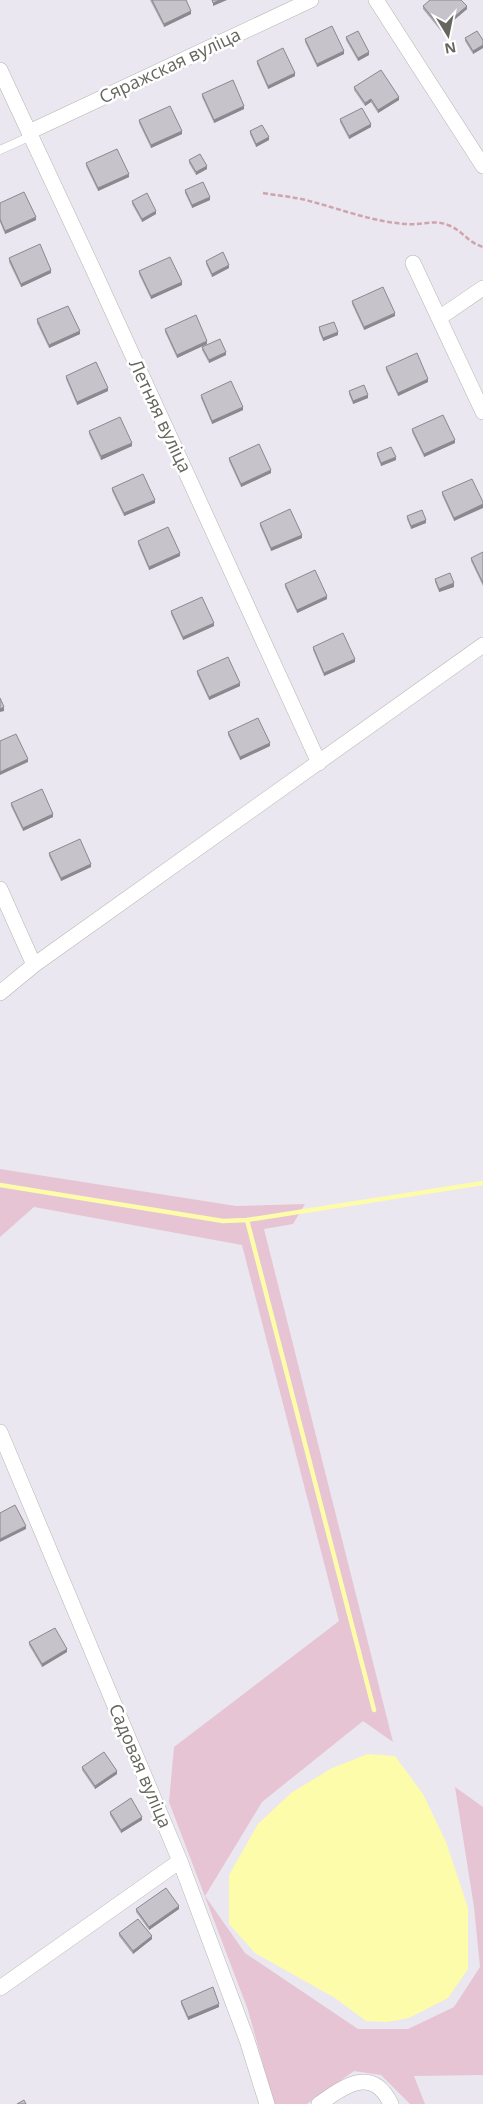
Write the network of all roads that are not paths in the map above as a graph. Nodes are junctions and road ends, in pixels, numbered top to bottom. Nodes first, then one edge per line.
1 (312, 0) edge
2 (376, 0) edge
3 (0, 70) edge
4 (30, 134) junction
5 (0, 150) edge
6 (483, 166) edge
7 (413, 263) dead end
8 (483, 288) edge
9 (439, 318) junction
10 (483, 412) edge
11 (483, 646) edge
12 (319, 763) junction
13 (0, 889) edge
14 (34, 965) junction
15 (0, 993) edge
16 (0, 1432) edge
17 (180, 1861) junction
18 (0, 1988) edge
19 (267, 2104) edge
20 (319, 2104) edge
21 (391, 2104) edge

1 - 4 street, Сяражская вуліца
2 - 6 street
3 - 4 street, Летняя вуліца
4 - 5 lane
4 - 12 street, Летняя вуліца
7 - 9 street
8 - 9 street
9 - 10 street
11 - 12 street
12 - 14 street
13 - 14 street
14 - 15 street
16 - 17 street, Садовая вуліца
17 - 18 street
17 - 19 street, Садовая вуліца
20 - 21 street

